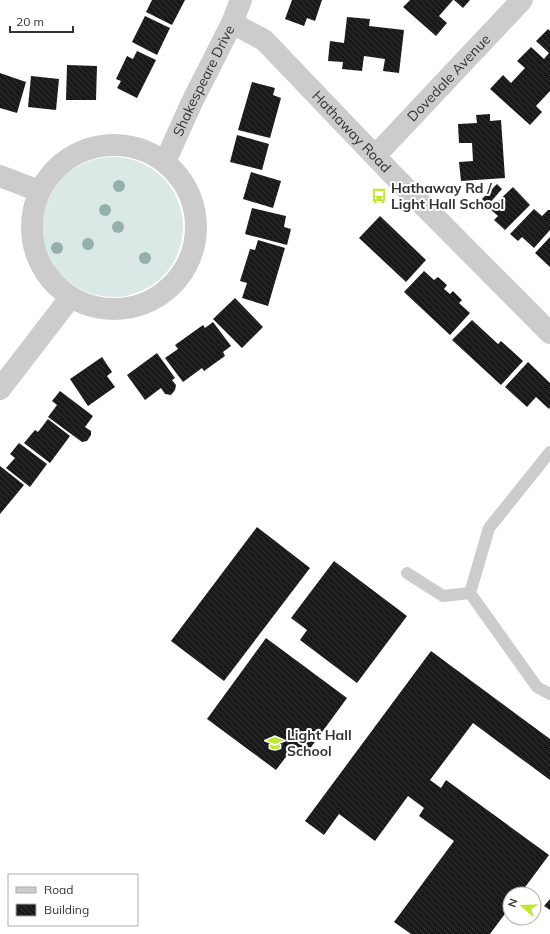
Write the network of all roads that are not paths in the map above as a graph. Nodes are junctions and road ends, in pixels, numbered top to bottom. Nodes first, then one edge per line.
1 (241, 0) edge
2 (522, 0) edge
3 (232, 23) junction
4 (376, 155) junction
5 (165, 162) junction
6 (0, 176) edge
7 (39, 191) junction
8 (70, 298) junction
9 (550, 333) edge
10 (0, 389) edge
11 (550, 452) edge
12 (407, 573) dead end
13 (470, 593) junction
14 (550, 694) edge

1 - 3 street, Shakespeare Drive
2 - 4 street, Dovedale Avenue
3 - 4 street, Hathaway Road
3 - 5 street, Shakespeare Drive
4 - 9 street, Hathaway Road
5 - 7 street
5 - 8 street
6 - 7 street
7 - 8 street
8 - 10 street
11 - 13 lane
12 - 13 lane
13 - 14 lane

